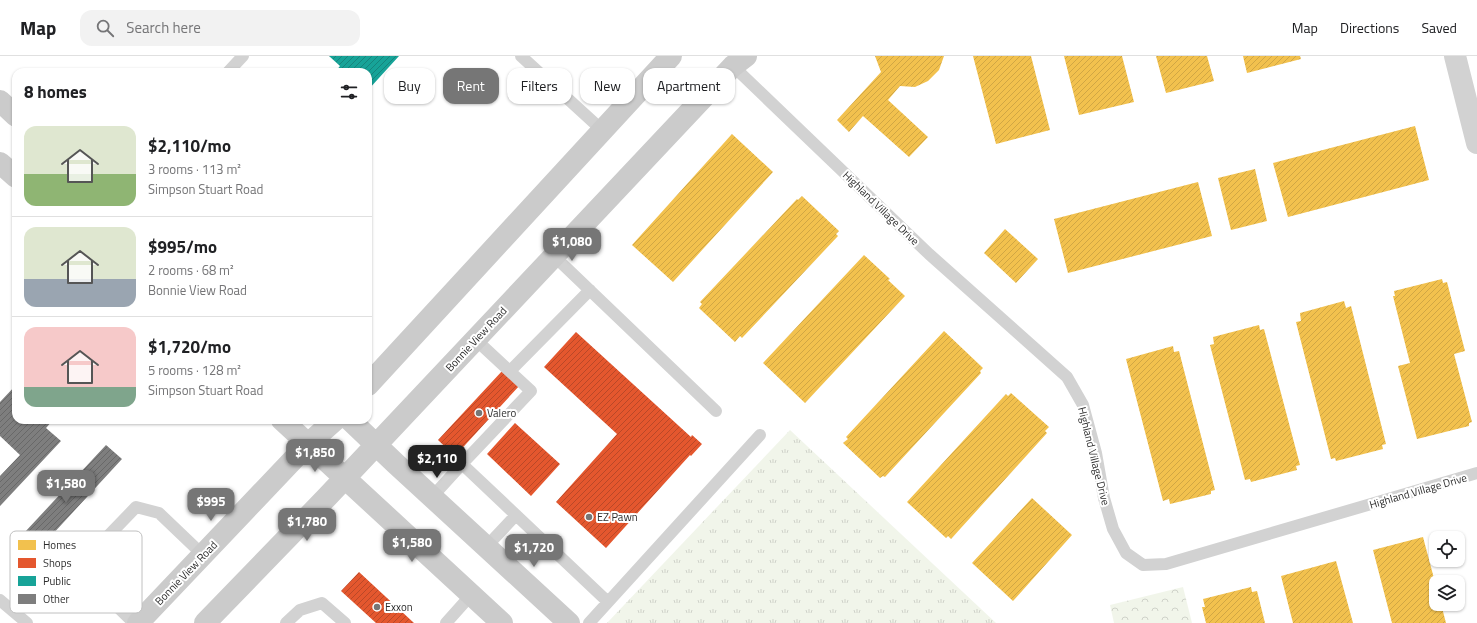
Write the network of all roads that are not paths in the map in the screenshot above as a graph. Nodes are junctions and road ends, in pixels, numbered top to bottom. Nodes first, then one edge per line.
1 (242, 56) edge
2 (521, 56) edge
3 (671, 56) edge
4 (1455, 56) edge
5 (740, 61) edge
6 (232, 68) edge
7 (0, 101) edge
8 (12, 112) edge
9 (603, 130) junction
10 (1477, 143) edge
11 (0, 163) edge
12 (12, 174) edge
13 (554, 256) junction
14 (590, 290) junction
15 (475, 339) junction
16 (510, 371) junction
17 (372, 382) edge
18 (716, 411) dead end
19 (286, 424) edge
20 (330, 424) edge
21 (354, 424) edge
22 (760, 435) dead end
23 (308, 444) junction
24 (376, 445) junction
25 (462, 464) junction
26 (1477, 473) edge
27 (345, 477) junction
28 (432, 497) junction
29 (516, 514) junction
30 (113, 531) edge
31 (486, 547) junction
32 (203, 555) junction
33 (471, 595) junction
34 (0, 600) edge
35 (608, 602) junction
36 (10, 610) edge
37 (13, 613) edge
38 (124, 613) edge
39 (214, 620) edge
40 (21, 621) edge
41 (134, 623) edge
42 (138, 623) edge
43 (286, 623) edge
44 (345, 623) edge
45 (446, 623) edge
46 (502, 623) edge
47 (569, 623) edge
48 (589, 623) edge

1 - 6 lane
2 - 9 lane
3 - 9 main road
4 - 10 street
5 - 13 main road, Bonnie View Road
5 - 26 lane, Highland Village Drive
7 - 8 main road
9 - 17 main road
11 - 12 main road
13 - 14 lane
13 - 15 main road, Bonnie View Road
14 - 16 lane
14 - 18 lane
15 - 16 lane
15 - 24 main road, Bonnie View Road
16 - 25 lane
19 - 23 main road
20 - 23 main road, Bonnie View Road
21 - 24 main road
22 - 35 lane
23 - 27 main road
23 - 32 main road, Bonnie View Road
24 - 27 main road, Bonnie View Road
24 - 28 main road
25 - 28 lane
25 - 29 lane
27 - 33 main road
27 - 39 main road, Bonnie View Road
28 - 31 main road
29 - 31 lane
29 - 35 lane
30 - 32 lane
31 - 47 main road
32 - 42 main road, Bonnie View Road
33 - 45 lane
33 - 46 main road
34 - 36 lane
35 - 48 lane
37 - 40 lane
38 - 41 lane
43 - 44 lane

